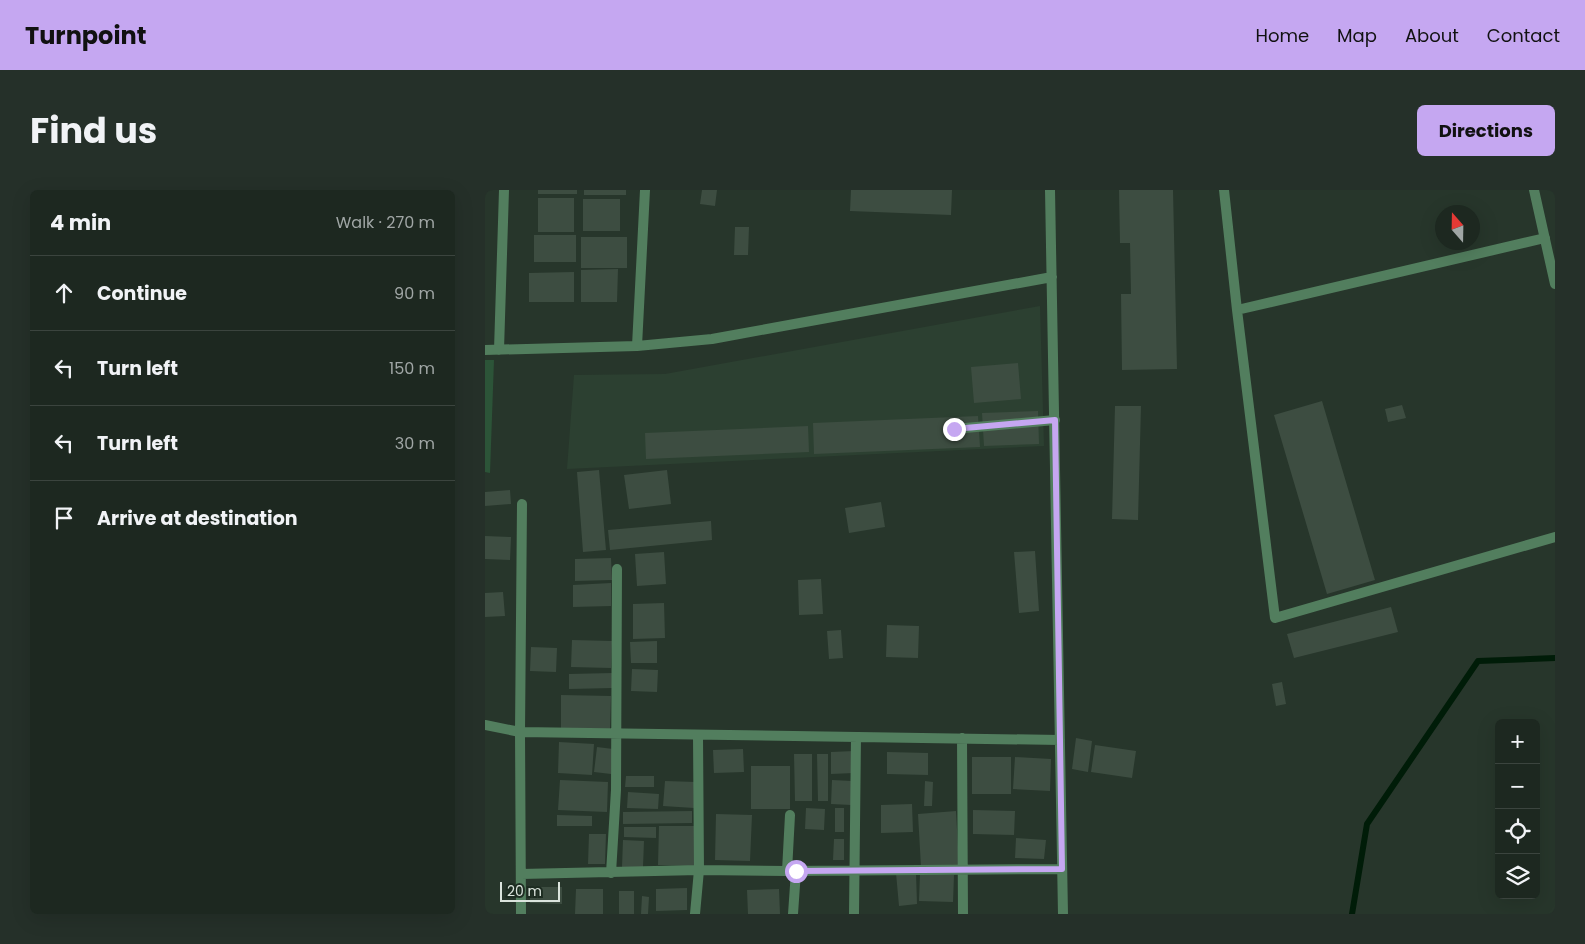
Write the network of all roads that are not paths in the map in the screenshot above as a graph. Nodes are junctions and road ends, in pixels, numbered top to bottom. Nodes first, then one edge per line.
1 (503, 190) edge
2 (645, 190) edge
3 (1051, 190) edge
4 (1223, 190) edge
5 (1533, 190) edge
6 (1545, 238) junction
7 (1052, 277) junction
8 (1555, 284) edge
9 (1237, 310) junction
10 (637, 346) junction
11 (485, 350) edge
12 (499, 350) junction
13 (1055, 420) junction
14 (954, 429) dead end
15 (522, 504) dead end
16 (1555, 537) edge
17 (617, 569) dead end
18 (485, 725) edge
19 (520, 732) junction
20 (617, 733) junction
21 (699, 736) junction
22 (857, 737) junction
23 (962, 738) junction
24 (1060, 740) junction
25 (790, 815) dead end
26 (1062, 869) junction
27 (699, 870) junction
28 (963, 870) junction
29 (792, 871) junction
30 (855, 871) junction
31 (611, 873) junction
32 (521, 874) junction
33 (521, 914) edge
34 (695, 914) edge
35 (793, 914) edge
36 (854, 914) edge
37 (963, 914) edge
38 (1063, 914) edge

1 - 12 street
2 - 10 street
3 - 7 street
4 - 9 street
5 - 6 street
6 - 8 street
6 - 9 street
7 - 10 street
7 - 13 street
9 - 16 street
10 - 12 street
11 - 12 street
13 - 14 street
13 - 24 street
15 - 19 street
17 - 20 street
18 - 19 street
19 - 20 street
19 - 32 street
20 - 21 street
20 - 31 street
21 - 22 street
21 - 27 street
22 - 23 street
22 - 30 street
23 - 24 street
23 - 28 street
24 - 26 street
25 - 29 street
26 - 28 street
26 - 38 street
27 - 29 street
27 - 31 street
27 - 34 street
28 - 30 street
28 - 37 street
29 - 30 street
29 - 35 street
30 - 36 street
31 - 32 street
32 - 33 street

